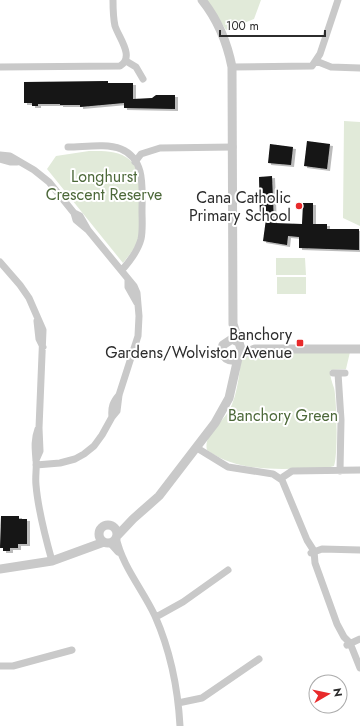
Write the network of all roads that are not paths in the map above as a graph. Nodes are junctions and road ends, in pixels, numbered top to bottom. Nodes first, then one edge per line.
1 (113, 0) edge
2 (202, 0) edge
3 (338, 0) edge
4 (126, 61) junction
5 (316, 61) junction
6 (0, 67) edge
7 (232, 67) junction
8 (360, 68) edge
9 (143, 79) dead end
10 (68, 147) dead end
11 (233, 147) junction
12 (0, 155) edge
13 (0, 159) edge
14 (17, 162) junction
15 (135, 162) junction
16 (1, 263) edge
17 (122, 270) junction
18 (233, 324) junction
19 (225, 342) junction
20 (239, 343) junction
21 (256, 349) junction
22 (360, 349) edge
23 (239, 356) junction
24 (225, 358) junction
25 (339, 373) dead end
26 (233, 380) junction
27 (197, 448) junction
28 (36, 462) junction
29 (360, 470) edge
30 (340, 471) junction
31 (283, 479) junction
32 (133, 519) junction
33 (111, 526) junction
34 (99, 532) junction
35 (112, 539) junction
36 (85, 547) junction
37 (360, 550) edge
38 (314, 552) junction
39 (52, 560) junction
40 (0, 569) edge
41 (228, 570) dead end
42 (156, 617) junction
43 (360, 639) edge
44 (348, 644) junction
45 (72, 650) dead end
46 (259, 659) dead end
47 (0, 666) edge
48 (360, 668) edge
49 (178, 702) junction
50 (180, 726) edge

1 - 4 street
2 - 7 street
3 - 5 street
4 - 6 street
4 - 9 street
5 - 7 street
5 - 8 street
7 - 11 street
10 - 15 street
11 - 15 street
11 - 18 street
12 - 14 street
13 - 14 street
14 - 17 street
15 - 17 street
16 - 28 street
17 - 28 street
18 - 19 street
18 - 20 street
19 - 20 street
19 - 24 street
20 - 21 street
20 - 23 street
21 - 22 street
21 - 23 street
23 - 24 street
23 - 26 street
24 - 26 street
25 - 30 street
26 - 27 street
27 - 31 street
27 - 32 street
28 - 39 street
29 - 30 street
30 - 31 street
31 - 38 street
32 - 33 street
32 - 35 street
33 - 34 street
33 - 35 street
34 - 35 street
34 - 36 street
35 - 36 street
35 - 42 street
36 - 39 street
37 - 38 street
38 - 44 street
39 - 40 street
41 - 42 street
42 - 49 street
43 - 44 street
44 - 48 street
45 - 47 street
46 - 49 street
49 - 50 street

